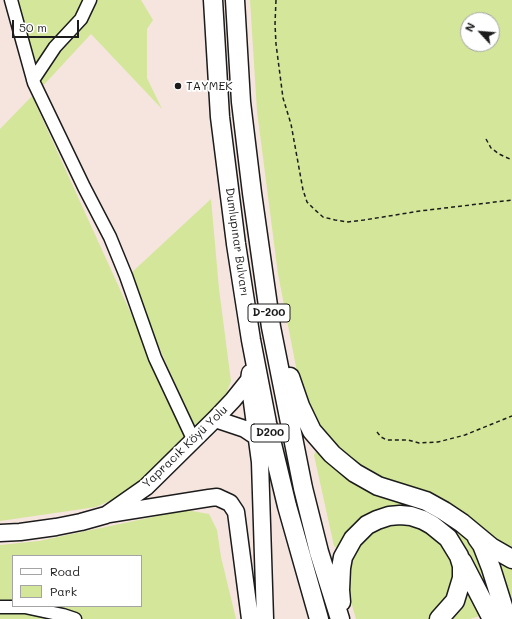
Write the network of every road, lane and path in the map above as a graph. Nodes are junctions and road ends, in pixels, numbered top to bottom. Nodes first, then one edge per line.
1 (11, 0) edge
2 (90, 0) edge
3 (213, 0) edge
4 (235, 0) edge
5 (276, 0) edge
6 (33, 80) junction
7 (486, 138) dead end
8 (512, 160) edge
9 (512, 200) edge
10 (271, 327) junction
11 (251, 340) junction
12 (249, 380) junction
13 (512, 416) edge
14 (215, 419) junction
15 (377, 432) dead end
16 (257, 437) junction
17 (194, 440) junction
18 (106, 515) junction
19 (0, 533) edge
20 (473, 533) junction
21 (458, 556) junction
22 (512, 558) edge
23 (0, 607) edge
24 (12, 607) edge
25 (29, 607) edge
26 (499, 617) edge
27 (75, 619) edge
28 (250, 619) edge
29 (265, 619) edge
30 (319, 619) edge
31 (340, 619) edge
32 (343, 619) edge
33 (439, 619) edge

1 - 6 street
2 - 6 street
3 - 11 highway, Dumlupınar Bulvarı / D200
4 - 10 highway, Dumlupınar Bulvarı / D-200
5 - 9 path
6 - 17 street
7 - 8 path
10 - 20 highway
10 - 31 highway, Dumlupınar Bulvarı / D-200
11 - 12 main road
11 - 30 highway, Dumlupınar Bulvarı / D200
12 - 14 main road, Yapracık Köyü Yolu
12 - 16 main road
13 - 15 path
14 - 16 main road
14 - 17 main road, Yapracık Köyü Yolu
16 - 29 main road
17 - 18 main road, Yapracık Köyü Yolu
18 - 19 main road, Yapracık Köyü Yolu
18 - 28 main road
20 - 22 highway
20 - 26 highway
21 - 26 highway
21 - 32 highway
21 - 33 highway
23 - 24 street
25 - 27 street

